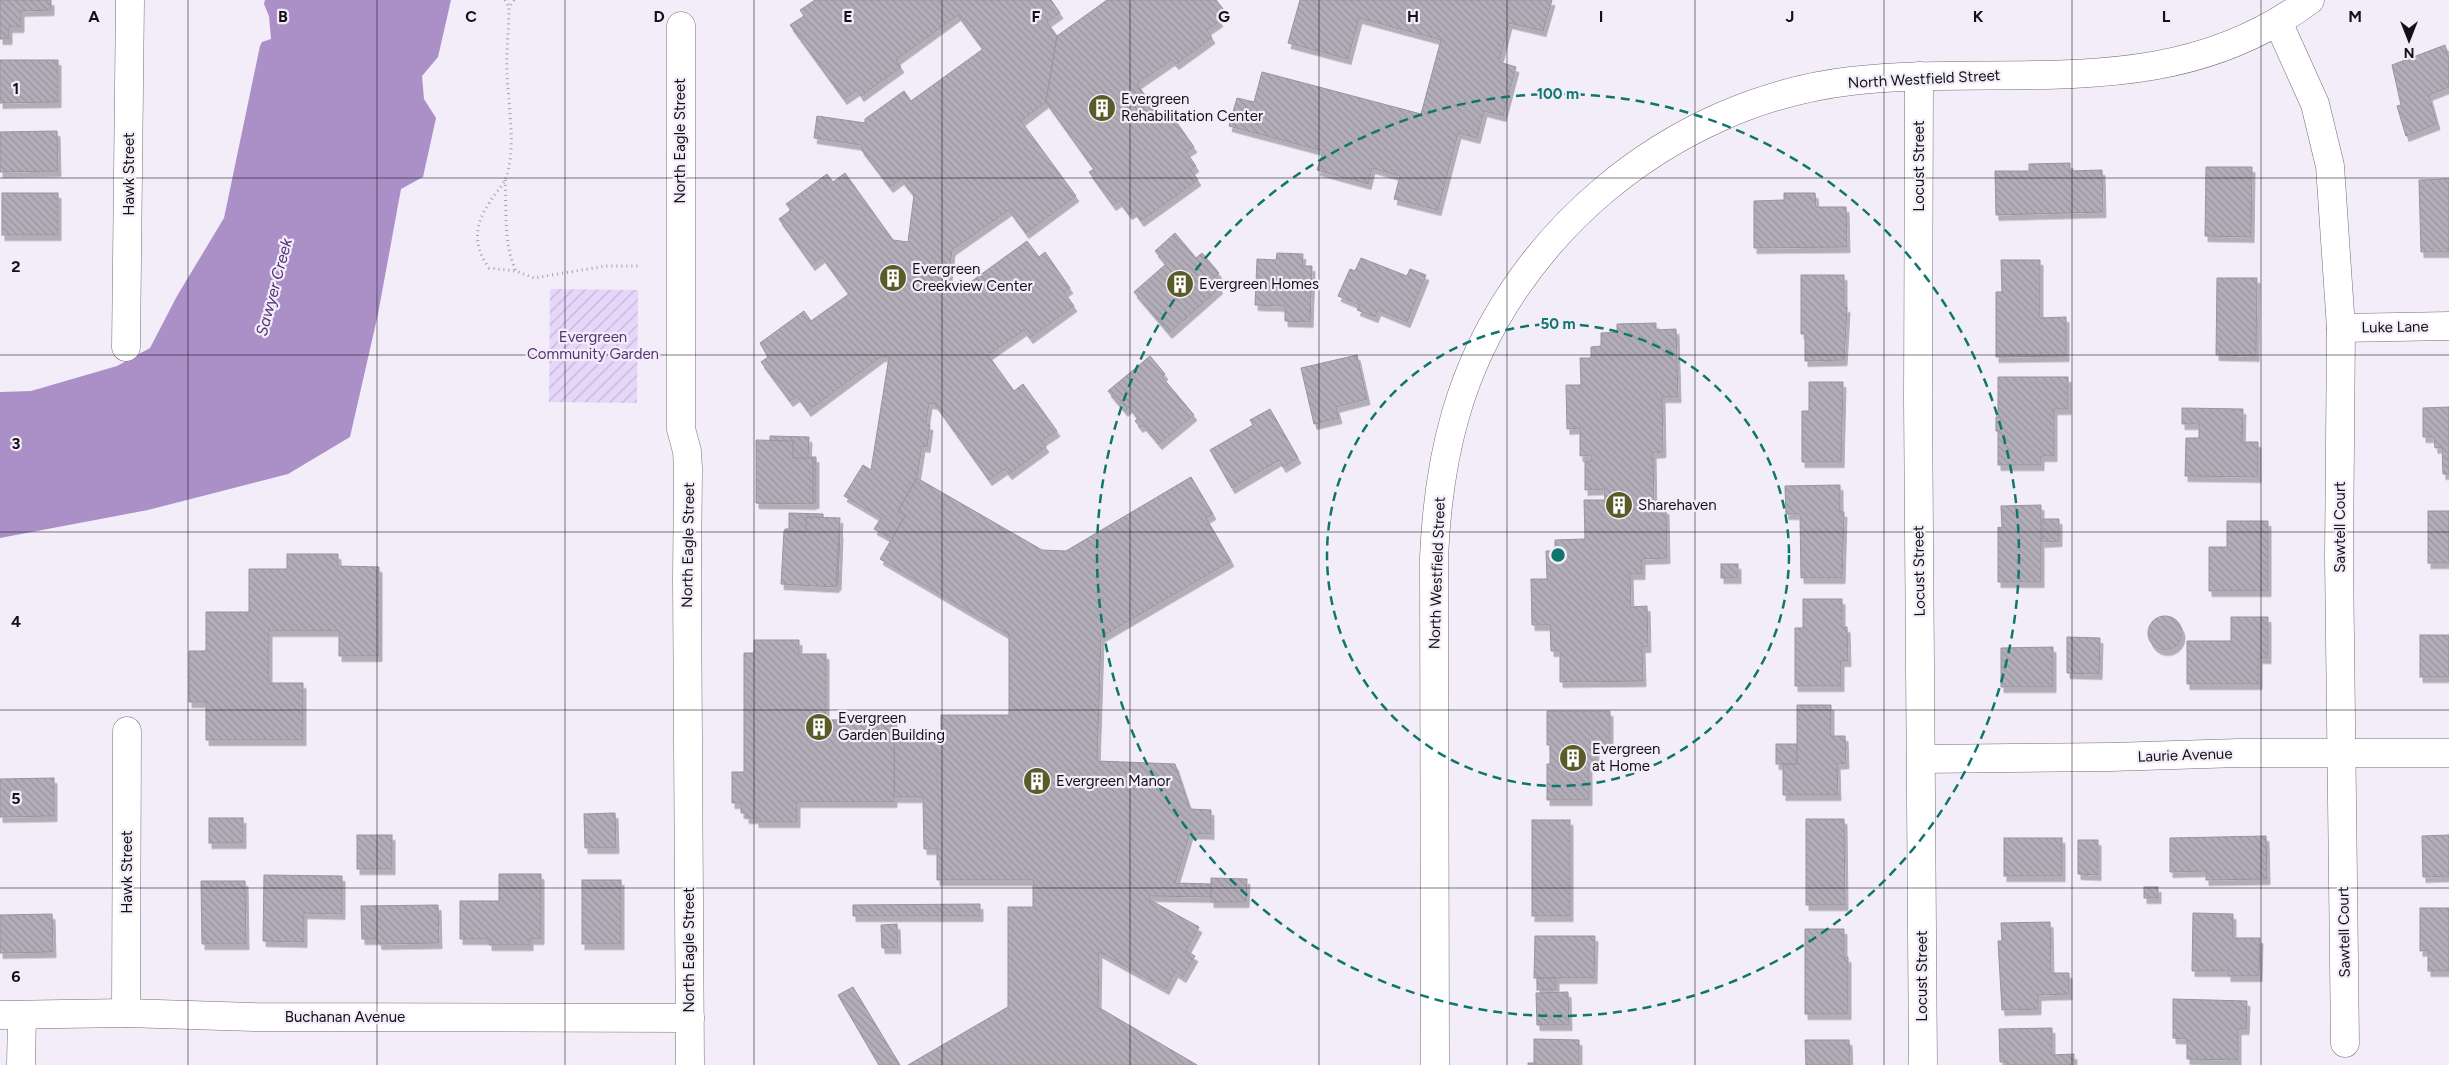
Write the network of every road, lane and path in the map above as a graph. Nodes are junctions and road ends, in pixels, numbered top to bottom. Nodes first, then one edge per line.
1 (130, 0) edge
2 (505, 0) edge
3 (514, 0) edge
4 (2310, 0) edge
5 (510, 7) junction
6 (2278, 22) junction
7 (681, 26) dead end
8 (1919, 76) junction
9 (505, 180) junction
10 (642, 266) dead end
11 (516, 271) junction
12 (2449, 326) edge
13 (2341, 328) junction
14 (126, 347) dead end
15 (127, 730) dead end
16 (2449, 753) edge
17 (2342, 754) junction
18 (1921, 759) junction
19 (126, 1013) junction
20 (11, 1015) edge
21 (690, 1018) junction
22 (2345, 1043) dead end
23 (21, 1065) edge
24 (690, 1065) edge
25 (1435, 1065) edge
26 (1923, 1065) edge

1 - 14 street, Hawk Street
2 - 5 path
3 - 5 path
4 - 6 street, North Westfield Street
5 - 9 path
6 - 8 street, North Westfield Street
6 - 13 street, Sawtell Court
7 - 21 street, North Eagle Street
8 - 18 street, Locust Street
8 - 25 street, North Westfield Street
9 - 11 path
9 - 11 path
10 - 11 path
12 - 13 street, Luke Lane
13 - 17 street, Sawtell Court
15 - 19 street, Hawk Street
16 - 17 street, Laurie Avenue
17 - 18 street, Laurie Avenue
17 - 22 street, Sawtell Court
18 - 26 street, Locust Street
19 - 20 street, Buchanan Avenue
19 - 21 street, Buchanan Avenue
20 - 23 street
21 - 24 street, North Eagle Street

